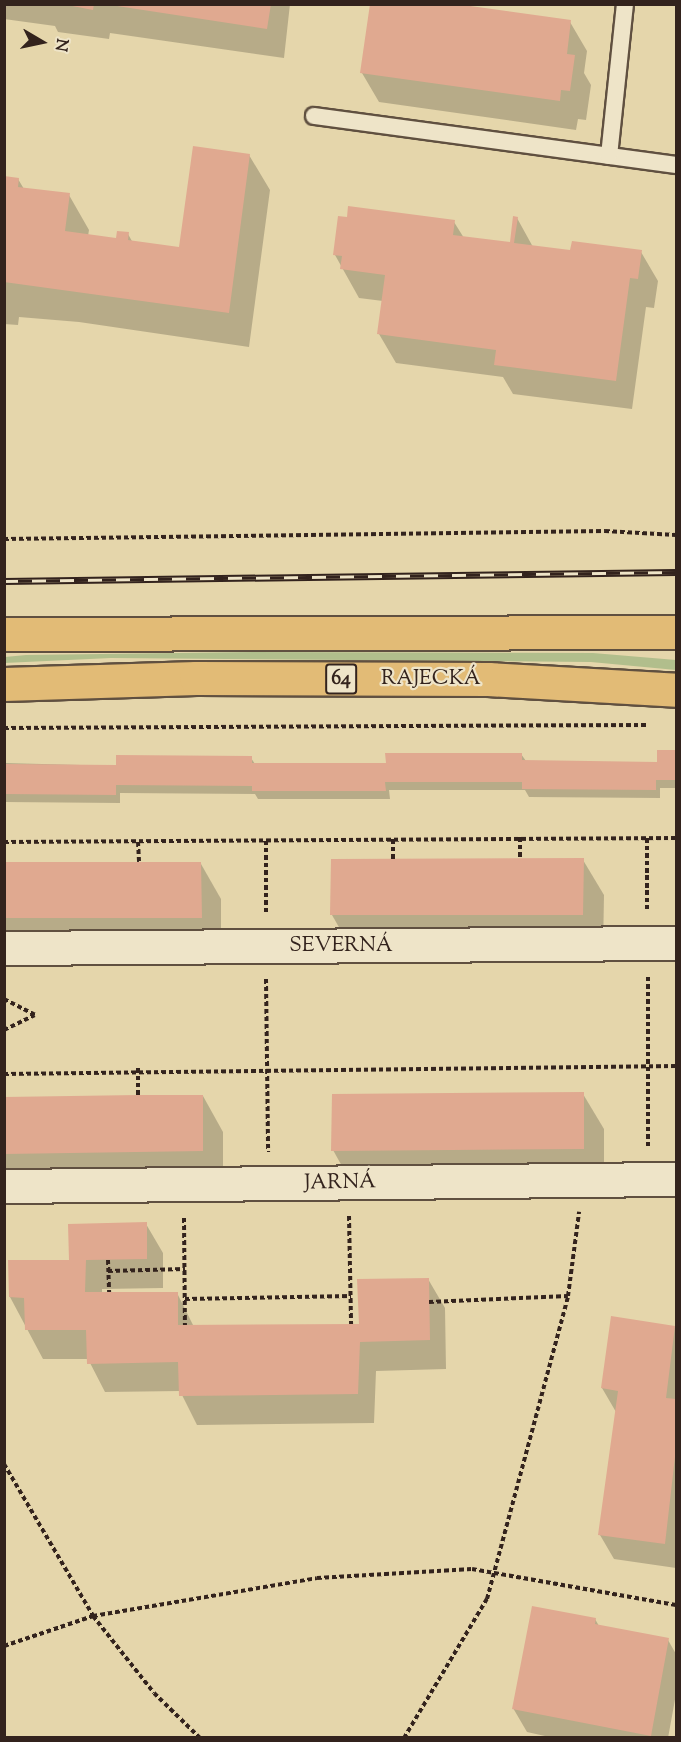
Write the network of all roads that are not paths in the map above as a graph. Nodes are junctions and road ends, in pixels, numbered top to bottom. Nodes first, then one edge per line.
1 (625, 4) edge
2 (314, 116) dead end
3 (609, 156) junction
4 (676, 165) edge
5 (676, 632) edge
6 (4, 634) edge
7 (4, 684) edge
8 (676, 690) edge
9 (662, 943) edge
10 (4, 948) edge
11 (662, 1180) edge
12 (4, 1186) edge

1 - 3 lane
2 - 3 lane
3 - 4 lane
5 - 6 main road, 64
7 - 8 main road, RAJECKÁ / 64
9 - 10 street, SEVERNÁ
11 - 12 street, JARNÁ

